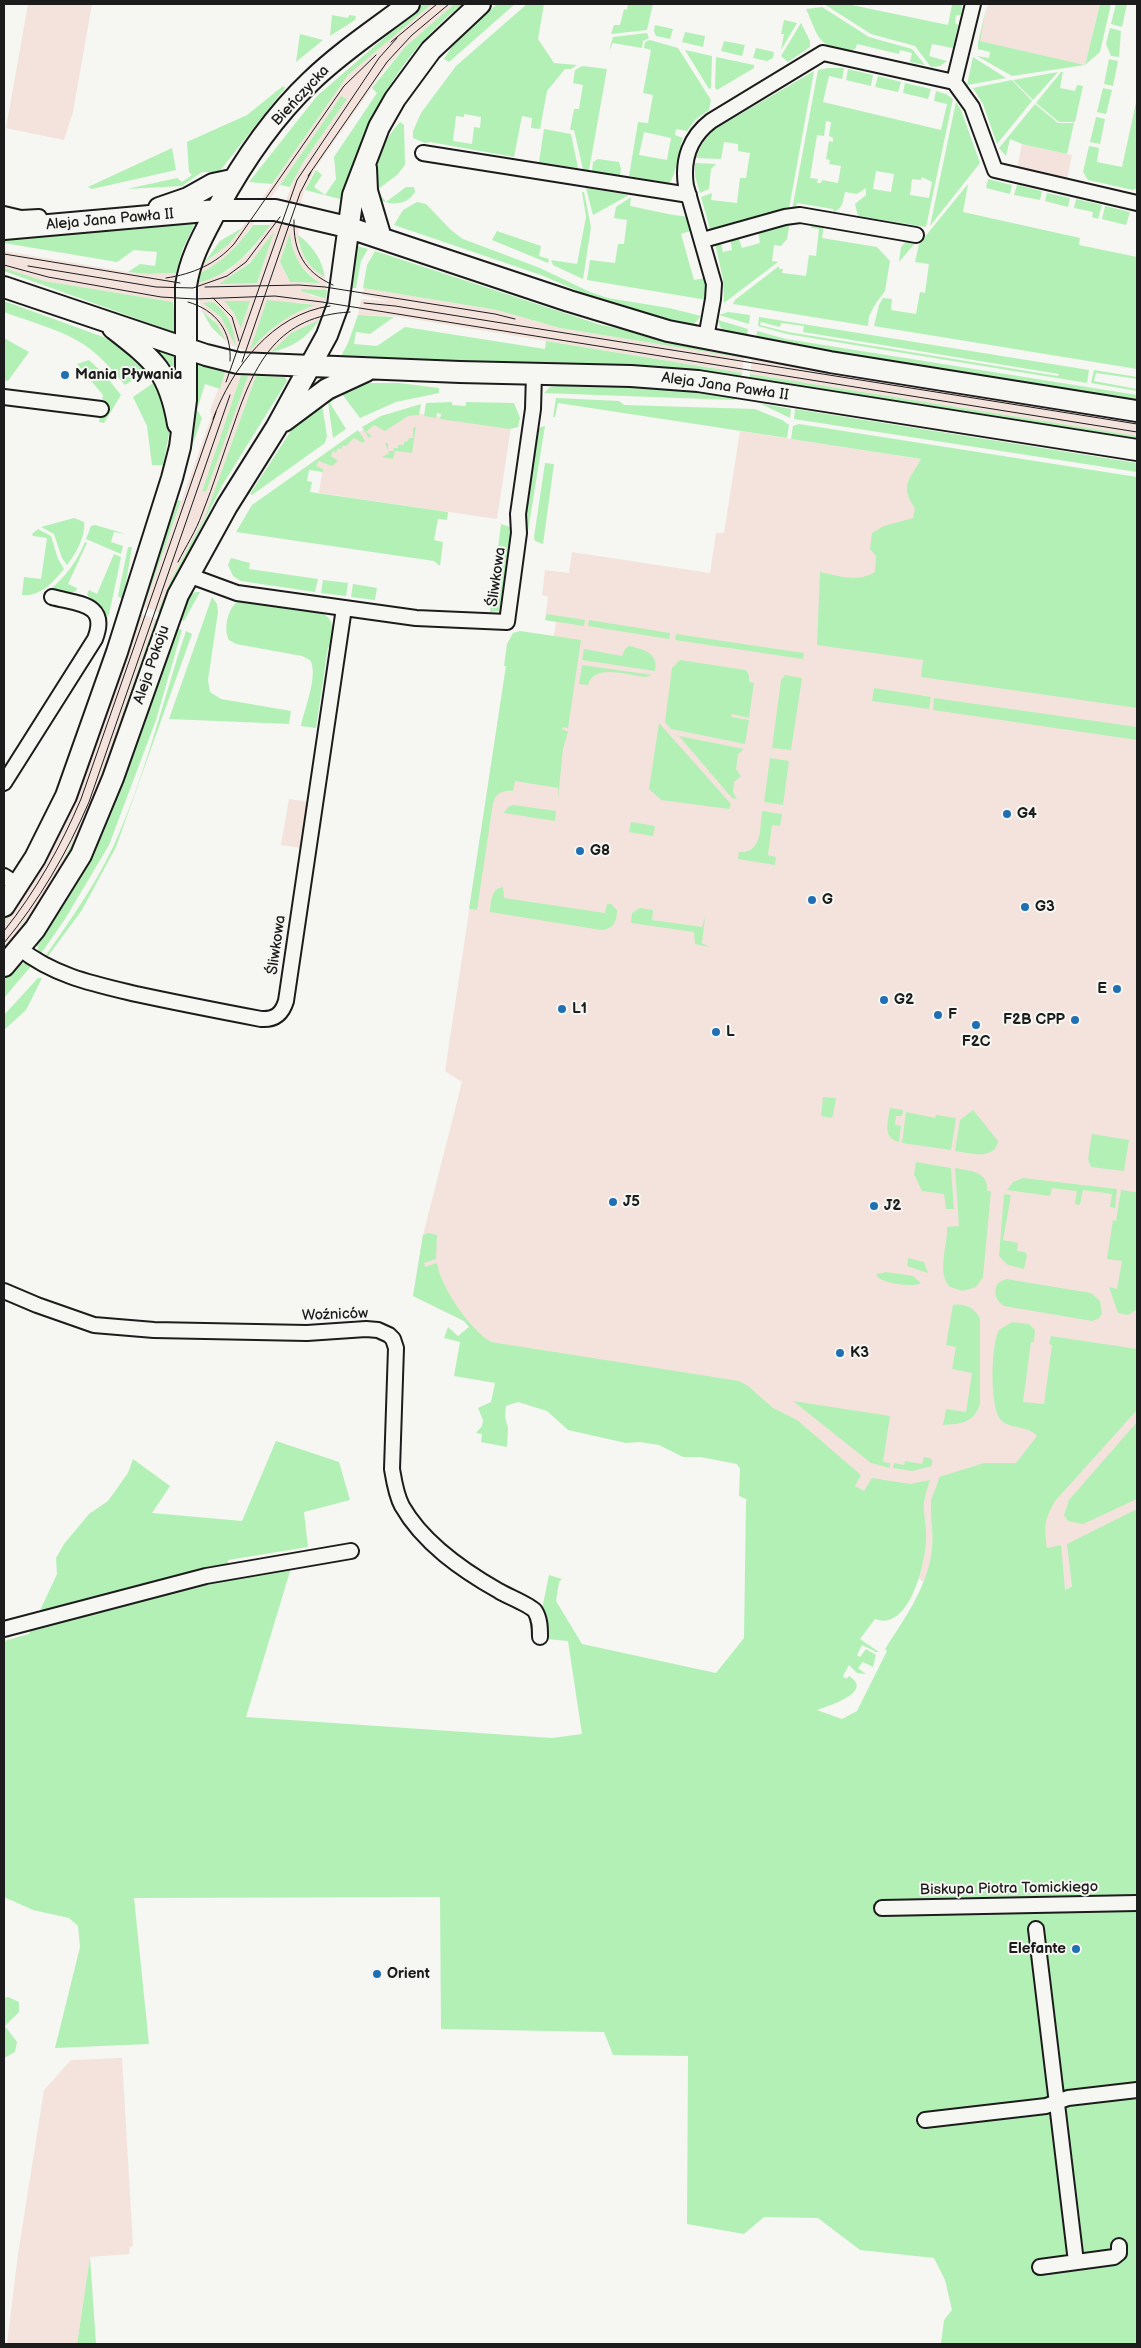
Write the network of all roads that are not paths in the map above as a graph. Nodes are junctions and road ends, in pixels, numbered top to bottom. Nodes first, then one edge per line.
1 (409, 4) edge
2 (480, 4) edge
3 (974, 4) edge
4 (954, 82) junction
5 (422, 153) dead end
6 (368, 154) junction
7 (232, 180) junction
8 (689, 195) junction
9 (1137, 203) edge
10 (217, 210) junction
11 (4, 214) edge
12 (139, 217) junction
13 (69, 222) junction
14 (347, 227) junction
15 (4, 229) edge
16 (916, 235) dead end
17 (381, 238) junction
18 (702, 240) junction
19 (4, 286) edge
20 (102, 320) junction
21 (706, 338) junction
22 (186, 348) junction
23 (310, 367) junction
24 (370, 369) junction
25 (534, 374) junction
26 (4, 397) edge
27 (101, 409) dead end
28 (1137, 411) edge
29 (276, 428) junction
30 (181, 441) junction
31 (1137, 450) edge
32 (188, 575) junction
33 (52, 597) dead end
34 (344, 608) junction
35 (4, 784) edge
36 (11, 881) edge
37 (4, 906) edge
38 (19, 948) junction
39 (4, 966) edge
40 (4, 1291) edge
41 (350, 1551) dead end
42 (4, 1629) edge
43 (540, 1637) dead end
44 (1137, 1903) edge
45 (882, 1908) dead end
46 (1036, 1929) dead end
47 (1137, 2090) edge
48 (1057, 2102) junction
49 (925, 2120) dead end
50 (1119, 2246) dead end
51 (1076, 2262) junction
52 (1040, 2267) dead end

1 - 7 main road, Bieńczycka
2 - 6 main road
3 - 4 street
4 - 8 street
4 - 9 street
5 - 8 street
6 - 14 main road
6 - 17 main road
7 - 10 main road, Bieńczycka
7 - 12 main road
8 - 18 street
10 - 12 main road, Aleja Jana Pawła II
10 - 14 main road
10 - 22 main road
11 - 13 street
12 - 13 main road, Aleja Jana Pawła II
13 - 15 main road, Aleja Jana Pawła II
14 - 17 main road
14 - 23 main road
16 - 18 street
17 - 21 main road
18 - 21 street
19 - 20 main road
20 - 22 main road
20 - 30 main road
21 - 28 main road
22 - 23 main road
22 - 30 main road
23 - 24 main road, Aleja Jana Pawła II
23 - 29 main road, Aleja Pokoju
24 - 25 main road, Aleja Jana Pawła II
24 - 29 main road
25 - 31 main road, Aleja Jana Pawła II
25 - 34 street, Śliwkowa
26 - 27 street
29 - 32 main road, Aleja Pokoju
30 - 36 main road
32 - 34 street, Śliwkowa
32 - 38 main road, Aleja Pokoju
33 - 35 street
34 - 38 street, Śliwkowa
36 - 37 main road
38 - 39 main road, Aleja Pokoju
40 - 43 street, Woźniców
41 - 42 street
44 - 45 street, Biskupa Piotra Tomickiego
46 - 48 street
47 - 48 street
48 - 49 street
48 - 51 street
50 - 51 street
51 - 52 street

